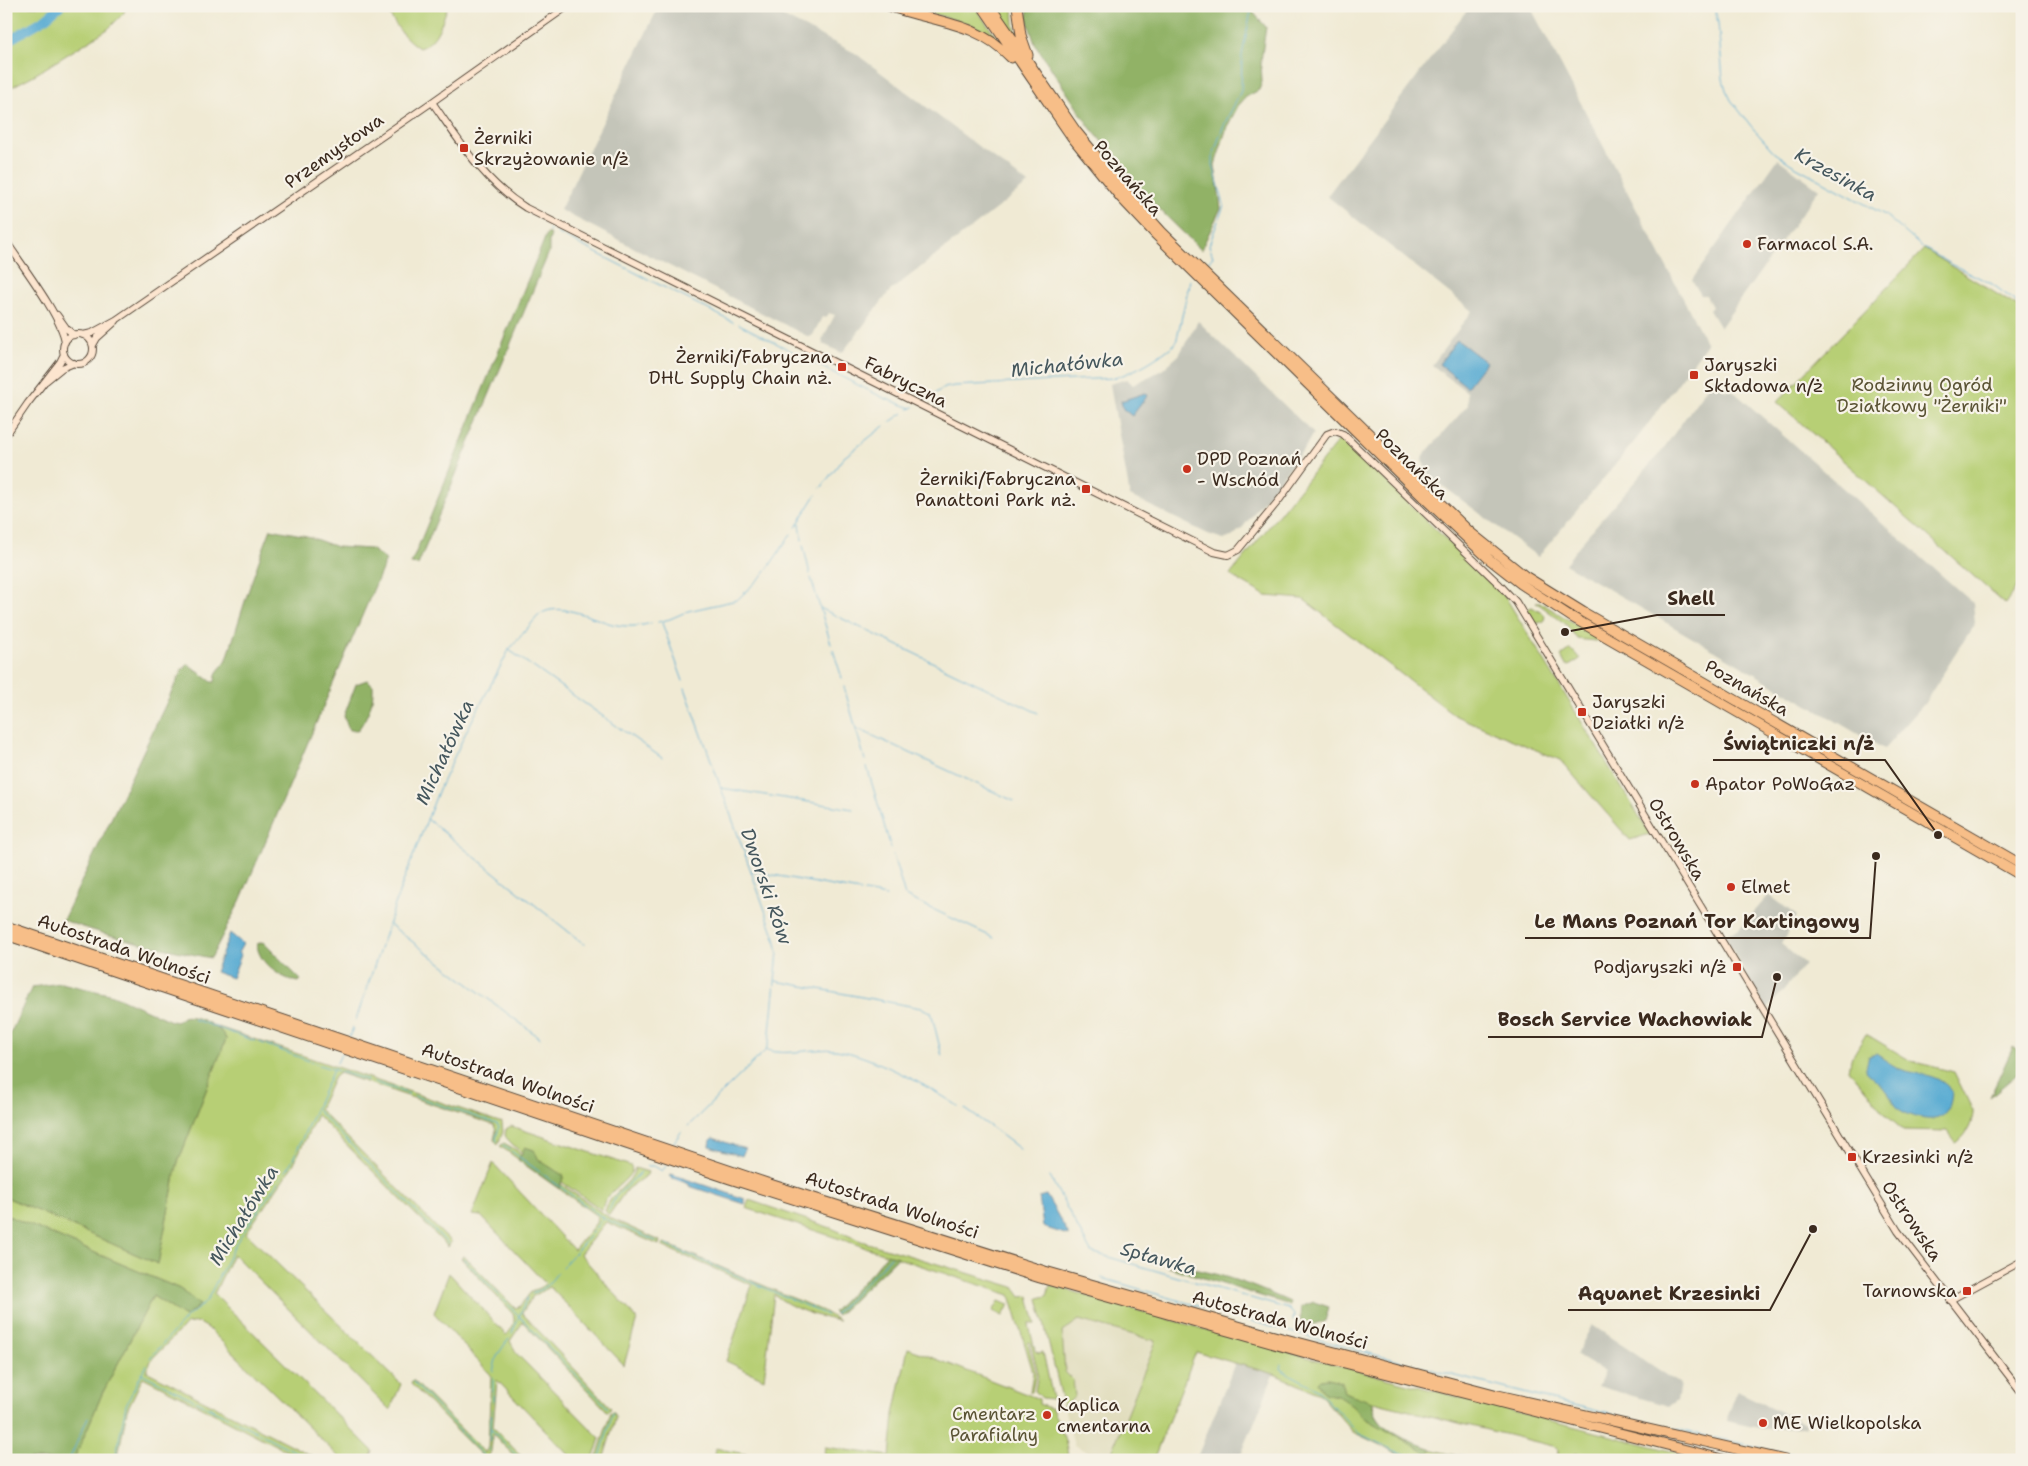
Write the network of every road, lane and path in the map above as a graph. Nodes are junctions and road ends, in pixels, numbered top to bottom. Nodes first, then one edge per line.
1 (568, 6) edge
2 (889, 6) edge
3 (982, 6) edge
4 (990, 6) edge
5 (1017, 6) edge
6 (1039, 86) junction
7 (432, 102) junction
8 (6, 241) edge
9 (51, 308) junction
10 (116, 320) junction
11 (74, 334) junction
12 (83, 335) junction
13 (65, 342) junction
14 (93, 345) junction
15 (64, 354) junction
16 (74, 364) junction
17 (45, 382) junction
18 (6, 435) edge
19 (1445, 533) joint
20 (1521, 584) junction
21 (1534, 601) dead end
22 (1610, 646) dead end
23 (1633, 652) junction
24 (1928, 817) junction
25 (2022, 865) edge
26 (2022, 876) edge
27 (6, 926) edge
28 (6, 935) edge
29 (322, 1037) junction
30 (352, 1047) junction
31 (2022, 1261) edge
32 (1950, 1300) junction
33 (2022, 1393) edge
34 (1726, 1460) edge
35 (1785, 1460) edge

1 - 7 street, Przemysłowa
2 - 6 highway
3 - 6 highway, Poznańska
4 - 6 highway, Poznańska
5 - 6 highway
6 - 20 highway, Poznańska
6 - 24 highway, Poznańska
7 - 10 street, Przemysłowa
7 - 19 street, Fabryczna
8 - 9 street
9 - 11 street
9 - 13 street
10 - 12 street, Przemysłowa
10 - 14 street, Przemysłowa
11 - 12 street
11 - 13 street
12 - 14 street
13 - 15 street
14 - 16 street
15 - 16 street
15 - 17 street
16 - 17 street
17 - 18 street
19 - 32 street, Ostrowska
20 - 21 highway
20 - 23 highway, Poznańska
22 - 23 highway
23 - 24 highway, Poznańska
24 - 25 highway
24 - 26 highway
27 - 29 highway, Autostrada Wolności
28 - 29 highway, Autostrada Wolności
29 - 30 highway, Autostrada Wolności
30 - 34 highway, Autostrada Wolności
30 - 35 highway, Autostrada Wolności
31 - 32 street
32 - 33 street, Ostrowska

